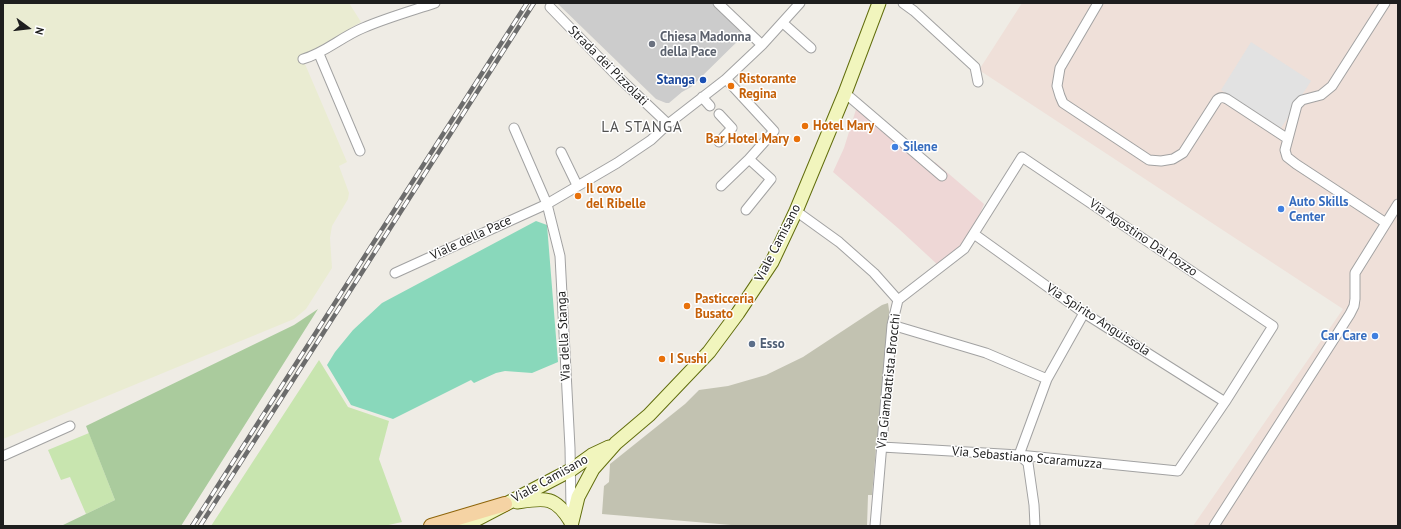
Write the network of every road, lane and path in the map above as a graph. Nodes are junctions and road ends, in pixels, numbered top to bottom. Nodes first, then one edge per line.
1 (435, 3) edge
2 (718, 3) edge
3 (800, 3) edge
4 (879, 3) edge
5 (903, 3) edge
6 (1098, 3) edge
7 (1385, 3) edge
8 (550, 7) dead end
9 (783, 23) junction
10 (762, 45) junction
11 (811, 48) dead end
12 (319, 54) junction
13 (303, 59) dead end
14 (726, 78) junction
15 (978, 82) dead end
16 (845, 93) junction
17 (702, 97) junction
18 (710, 106) dead end
19 (719, 114) dead end
20 (668, 124) junction
21 (514, 128) dead end
22 (1288, 139) junction
23 (719, 142) dead end
24 (360, 151) dead end
25 (561, 152) dead end
26 (749, 159) junction
27 (942, 176) dead end
28 (577, 186) junction
29 (721, 186) dead end
30 (547, 204) junction
31 (1398, 204) edge
32 (746, 210) dead end
33 (796, 211) junction
34 (1386, 223) junction
35 (974, 234) junction
36 (395, 273) dead end
37 (898, 300) junction
38 (1084, 313) junction
39 (892, 325) junction
40 (1047, 379) junction
41 (1225, 402) junction
42 (70, 426) dead end
43 (616, 443) junction
44 (882, 447) junction
45 (3, 456) edge
46 (1019, 456) junction
47 (571, 470) junction
48 (1171, 470) joint
49 (505, 504) junction
50 (571, 524) edge
51 (431, 526) edge
52 (464, 526) edge
53 (875, 526) edge
54 (1035, 526) edge
55 (1214, 526) edge

1 - 12 street
2 - 10 street
3 - 9 street, Viale della Pace
4 - 16 main road, Viale Camisano
5 - 15 street
6 - 22 street
7 - 22 street
8 - 20 street, Strada dei Pizzolati
9 - 10 street, Viale della Pace
9 - 11 street
10 - 14 street, Viale della Pace
12 - 13 street
12 - 24 street
14 - 17 street, Viale della Pace
14 - 26 street
16 - 27 street
16 - 33 main road, Viale Camisano
17 - 18 street
17 - 20 street, Viale della Pace
19 - 23 street
20 - 28 street, Viale della Pace
21 - 30 street
22 - 34 street
25 - 28 street
26 - 29 street
26 - 32 street
28 - 30 street, Viale della Pace
30 - 36 street, Viale della Pace
30 - 47 street, Via della Stanga
31 - 34 street
33 - 37 street, Via Giambattista Brocchi
33 - 43 main road, Viale Camisano
34 - 55 street
35 - 37 street, Via Agostino Dal Pozzo
35 - 38 street, Via Spirito Anguissola
35 - 41 street, Via Agostino Dal Pozzo
37 - 39 street, Via Giambattista Brocchi
38 - 40 street
38 - 41 street, Via Spirito Anguissola
39 - 40 street
39 - 44 street, Via Giambattista Brocchi
40 - 46 street
41 - 48 street, Via Agostino Dal Pozzo
42 - 45 street
43 - 47 main road, Viale Camisano
43 - 50 main road, Viale Camisano
44 - 46 street, Via Sebastiano Scaramuzza
44 - 53 street, Via Giambattista Brocchi
46 - 48 street, Via Sebastiano Scaramuzza
46 - 54 street
47 - 49 main road, Viale Camisano
47 - 50 street, Via della Stanga
49 - 50 main road, Viale Camisano
49 - 51 main road
49 - 52 main road, Viale Camisano

